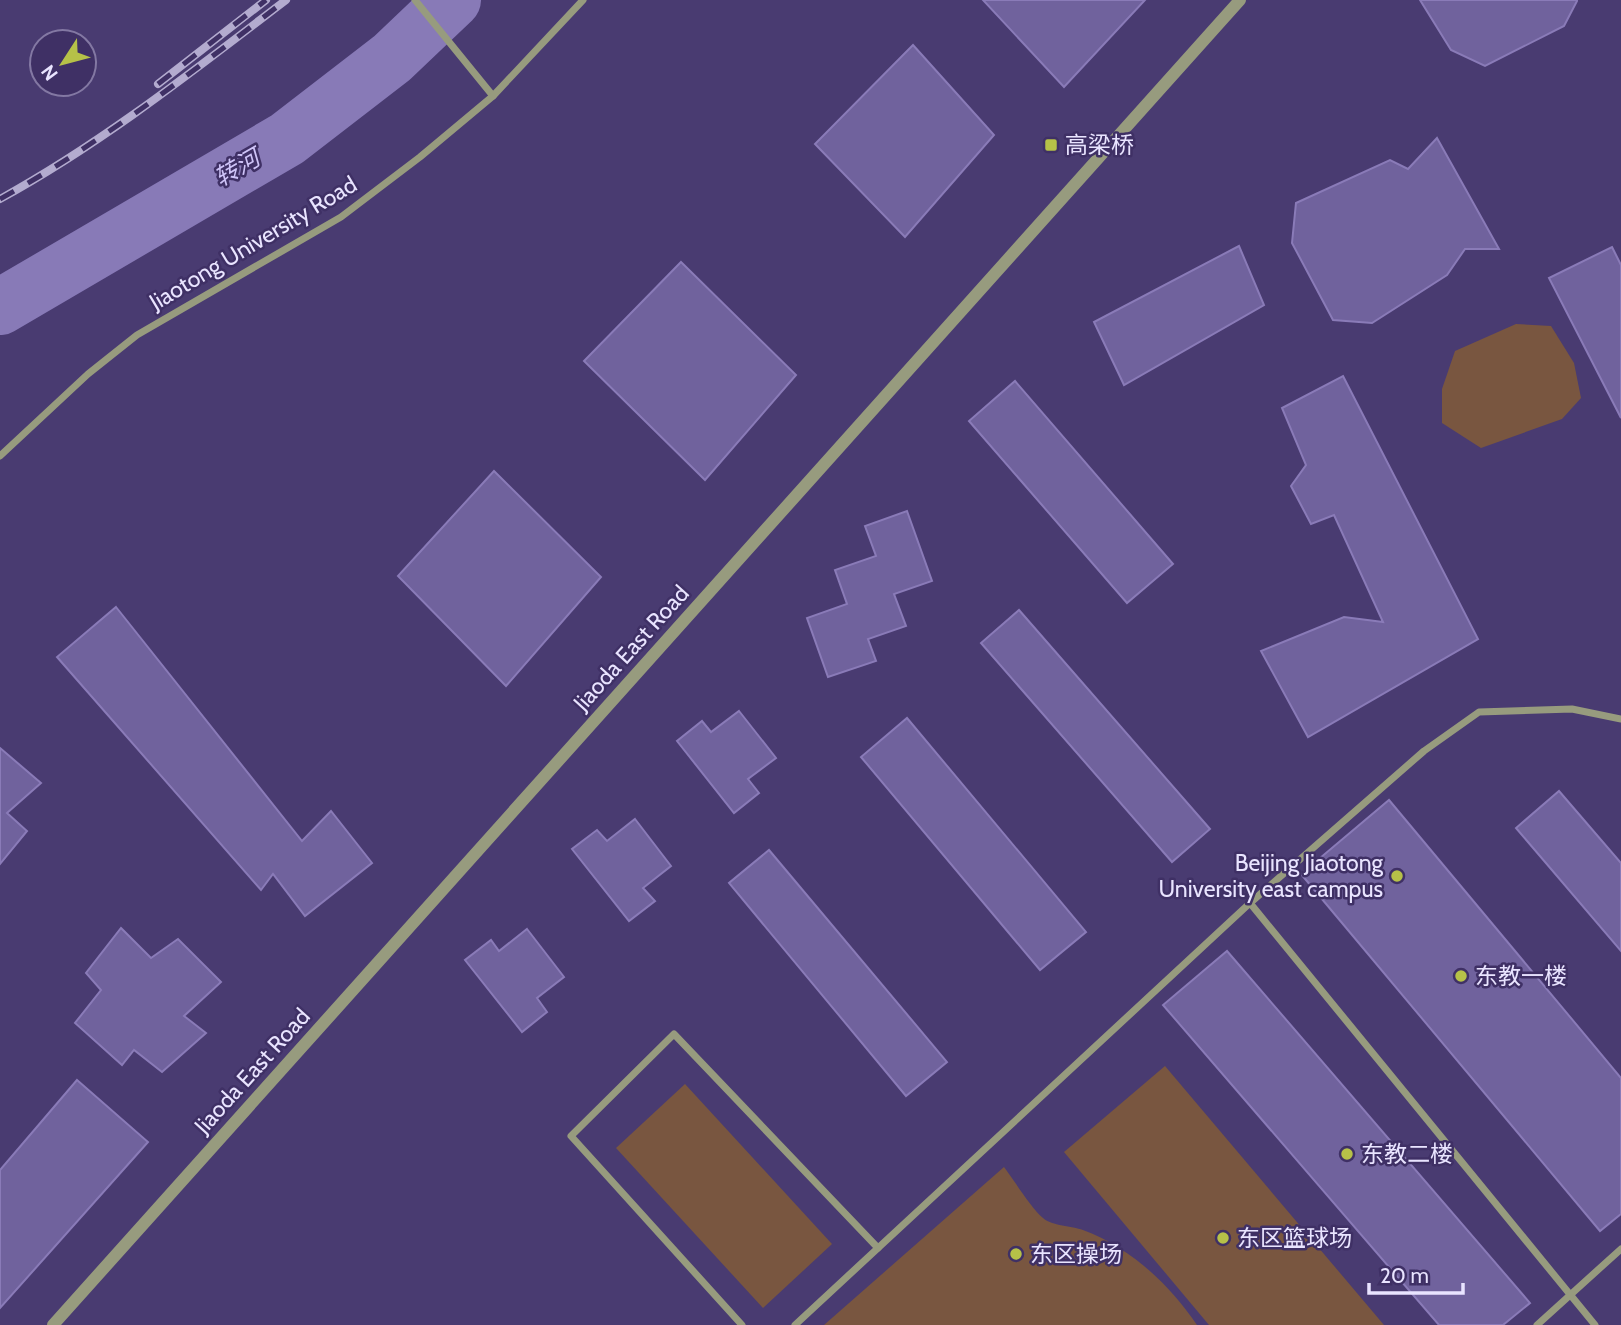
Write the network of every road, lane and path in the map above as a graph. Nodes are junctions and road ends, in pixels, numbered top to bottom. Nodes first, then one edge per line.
1 (415, 0) edge
2 (583, 0) edge
3 (1240, 0) edge
4 (494, 96) junction
5 (0, 456) edge
6 (1621, 719) edge
7 (1250, 903) junction
8 (878, 1248) junction
9 (1621, 1249) edge
10 (1571, 1295) junction
11 (53, 1325) edge
12 (742, 1325) edge
13 (795, 1325) edge
14 (1537, 1325) edge
15 (1595, 1325) edge

1 - 4 street
2 - 4 street, Jiaotong University Road
3 - 11 street, Jiaoda East Road
4 - 5 street, Jiaotong University Road
6 - 7 street
7 - 8 street
7 - 10 street
8 - 12 street
8 - 13 street
9 - 10 street
10 - 14 street
10 - 15 street

